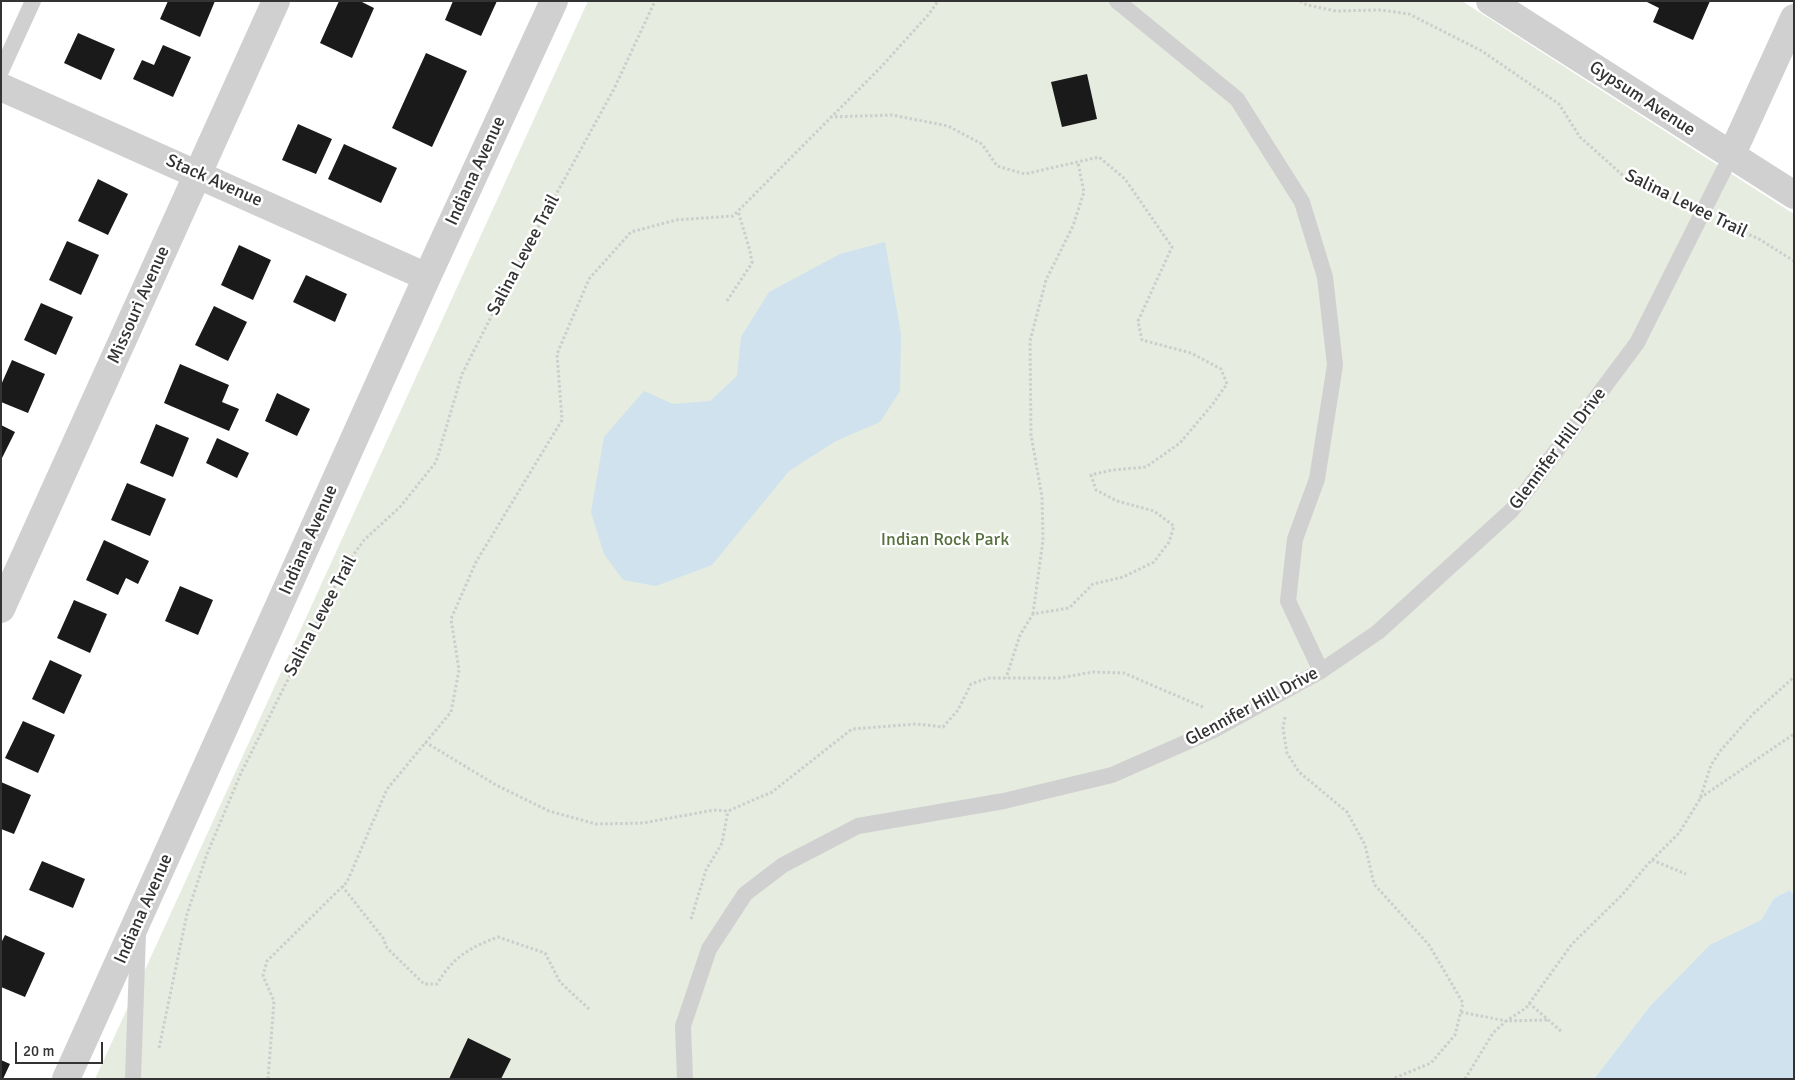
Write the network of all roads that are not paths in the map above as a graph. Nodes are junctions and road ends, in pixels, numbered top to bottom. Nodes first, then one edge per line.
1 (33, 1) edge
2 (276, 1) edge
3 (554, 1) edge
4 (1117, 1) edge
5 (1490, 1) edge
6 (1794, 18) edge
7 (1, 71) edge
8 (1, 87) edge
9 (1731, 156) junction
10 (198, 174) junction
11 (1794, 195) edge
12 (427, 277) junction
13 (1, 609) edge
14 (1321, 671) junction
15 (138, 922) junction
16 (66, 1079) edge
17 (133, 1079) edge
18 (685, 1079) edge

1 - 7 lane
2 - 10 street, Missouri Avenue
3 - 12 street, Indiana Avenue
4 - 14 lane
5 - 9 street, Gypsum Avenue
6 - 9 street
8 - 10 street, Stack Avenue
9 - 11 street, Gypsum Avenue
9 - 14 lane, Glennifer Hill Drive
10 - 12 street, Stack Avenue
10 - 13 street, Missouri Avenue
12 - 15 street, Indiana Avenue
14 - 18 lane, Glennifer Hill Drive
15 - 16 street, Indiana Avenue
15 - 17 lane

